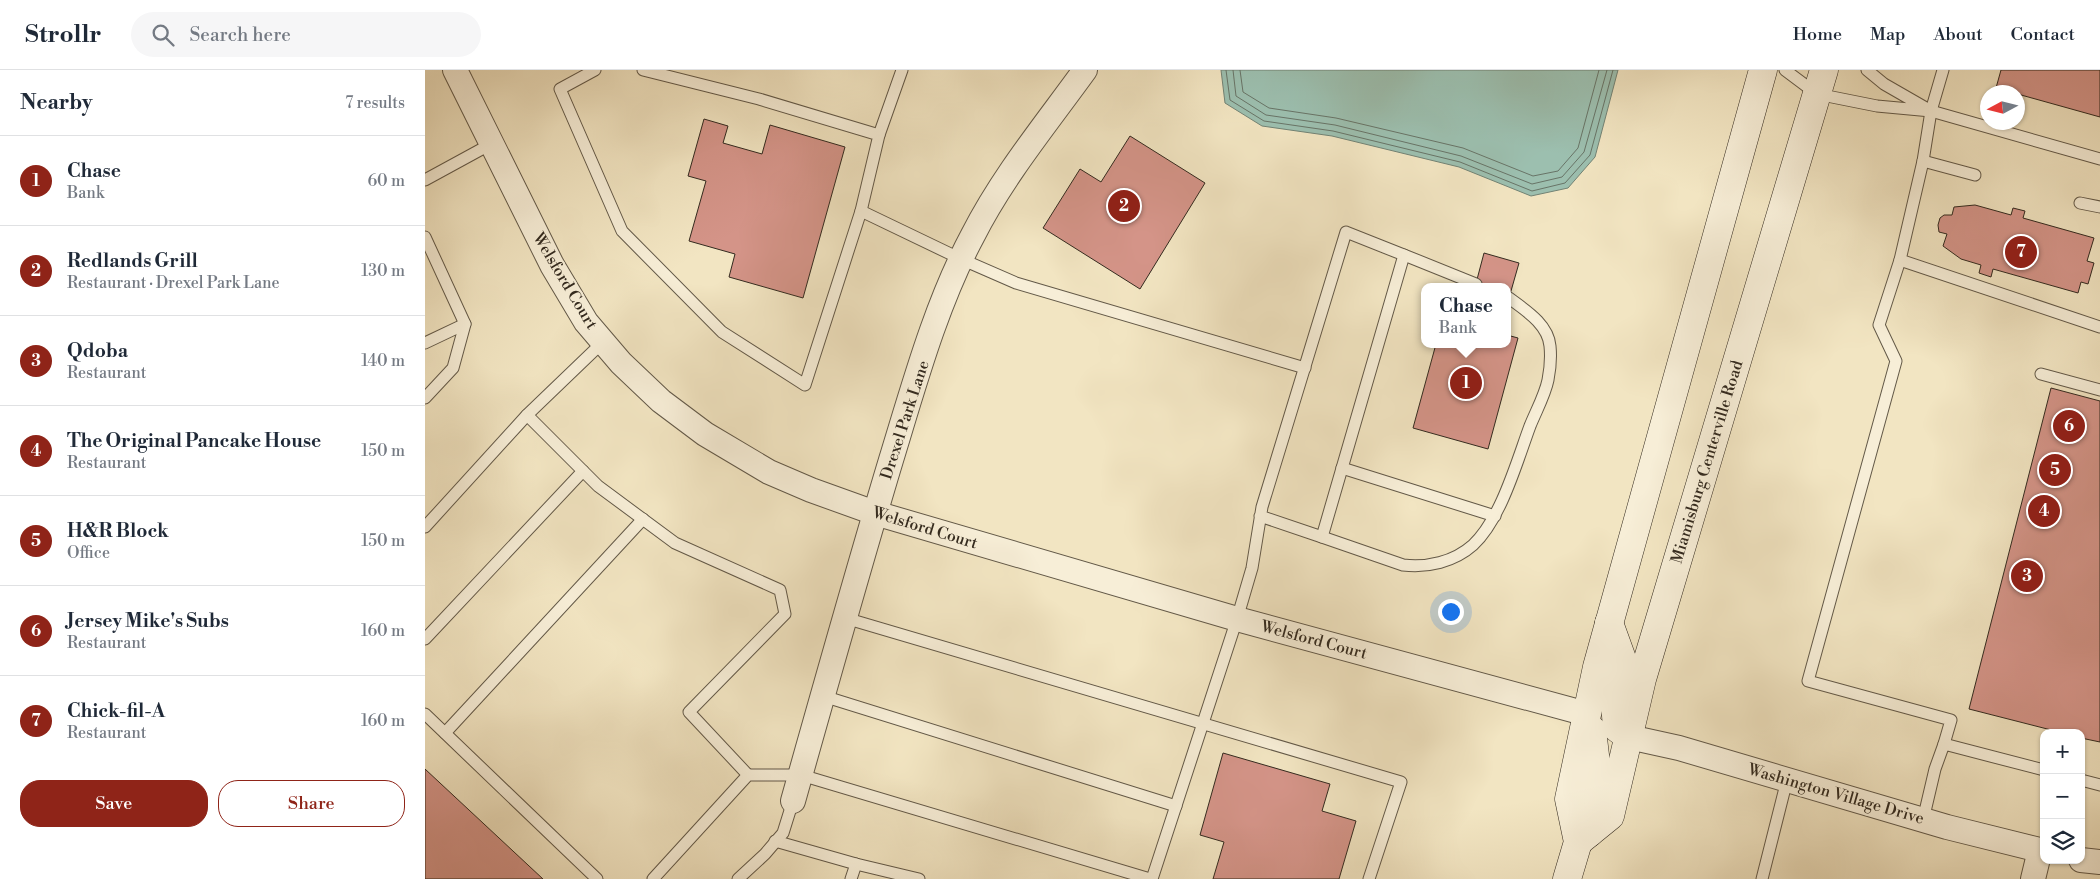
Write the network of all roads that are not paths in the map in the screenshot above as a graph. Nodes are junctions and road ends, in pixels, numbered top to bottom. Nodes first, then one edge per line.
1 (455, 70) edge
2 (595, 70) edge
3 (643, 70) edge
4 (902, 70) edge
5 (1085, 70) edge
6 (1763, 70) edge
7 (1785, 70) edge
8 (1867, 70) edge
9 (1943, 70) edge
10 (1820, 82) edge
11 (1931, 111) junction
12 (879, 135) junction
13 (491, 144) junction
14 (2100, 159) edge
15 (1923, 161) junction
16 (1975, 175) dead end
17 (425, 180) edge
18 (2081, 203) dead end
19 (2100, 207) edge
20 (861, 211) junction
21 (425, 237) edge
22 (429, 255) edge
23 (1404, 255) junction
24 (961, 259) junction
25 (1900, 260) junction
26 (1474, 283) edge
27 (1511, 300) edge
28 (465, 324) junction
29 (2100, 326) edge
30 (603, 342) junction
31 (425, 343) edge
32 (1305, 368) junction
33 (2041, 374) dead end
34 (2100, 390) edge
35 (425, 398) edge
36 (527, 415) junction
37 (1342, 468) junction
38 (583, 471) junction
39 (875, 514) junction
40 (1260, 516) junction
41 (1495, 516) junction
42 (643, 519) junction
43 (425, 527) edge
44 (1322, 537) junction
45 (845, 618) junction
46 (1237, 619) junction
47 (1609, 624) junction
48 (425, 638) edge
49 (823, 696) junction
50 (425, 714) edge
51 (1587, 714) junction
52 (1204, 724) junction
53 (445, 733) junction
54 (1629, 737) junction
55 (1944, 744) junction
56 (2040, 769) edge
57 (801, 774) junction
58 (748, 775) junction
59 (1787, 780) junction
60 (2085, 781) edge
61 (2100, 785) edge
62 (793, 801) joint
63 (1176, 806) junction
64 (1923, 820) junction
65 (1583, 838) junction
66 (775, 841) junction
67 (2040, 850) edge
68 (2040, 857) edge
69 (2085, 860) edge
70 (2100, 862) edge
71 (856, 864) junction
72 (597, 879) edge
73 (653, 879) edge
74 (738, 879) edge
75 (851, 879) edge
76 (919, 879) edge
77 (1151, 879) edge
78 (1369, 879) edge
79 (1567, 879) edge
80 (1762, 879) edge
81 (2033, 879) edge

1 - 13 street, Welsford Court
2 - 20 lane
3 - 12 lane
4 - 12 lane
5 - 24 street, Drexel Park Lane
6 - 47 main road
7 - 10 lane
8 - 11 lane
9 - 11 lane
10 - 11 lane
10 - 54 main road, Miamisburg Centerville Road
11 - 14 lane
11 - 15 lane
12 - 20 lane
13 - 17 lane
13 - 30 street, Welsford Court
15 - 16 lane
15 - 25 lane
18 - 19 lane
20 - 24 lane
21 - 22 lane
22 - 28 lane
23 - 26 lane
23 - 32 lane
23 - 37 lane
24 - 32 lane
24 - 39 street, Drexel Park Lane
25 - 29 lane
25 - 55 lane
27 - 41 lane
28 - 31 lane
28 - 35 lane
30 - 36 lane
30 - 39 street, Welsford Court
32 - 40 lane
33 - 34 lane
36 - 38 lane
36 - 43 lane
37 - 41 lane
37 - 44 lane
38 - 42 lane
38 - 48 lane
39 - 45 street, Drexel Park Lane
39 - 46 street, Welsford Court
40 - 44 lane
40 - 46 lane
41 - 44 lane
42 - 53 lane
42 - 58 lane
45 - 49 street, Drexel Park Lane
45 - 52 lane
46 - 51 street, Welsford Court
46 - 52 lane
47 - 51 main road
47 - 54 main road
49 - 57 street, Drexel Park Lane
49 - 63 lane
50 - 53 lane
51 - 65 main road
52 - 63 lane
52 - 78 lane
53 - 72 lane
54 - 59 street, Washington Village Drive
54 - 65 main road, Miamisburg Centerville Road
55 - 56 lane
55 - 64 lane
57 - 58 lane
57 - 62 street, Drexel Park Lane
57 - 77 lane
58 - 73 lane
59 - 64 street, Washington Village Drive
59 - 80 lane
60 - 61 lane
62 - 66 lane
63 - 77 lane
64 - 67 street, Washington Village Drive
65 - 79 main road
66 - 71 lane
66 - 74 lane
68 - 81 street
69 - 70 street
71 - 75 lane
71 - 76 lane

